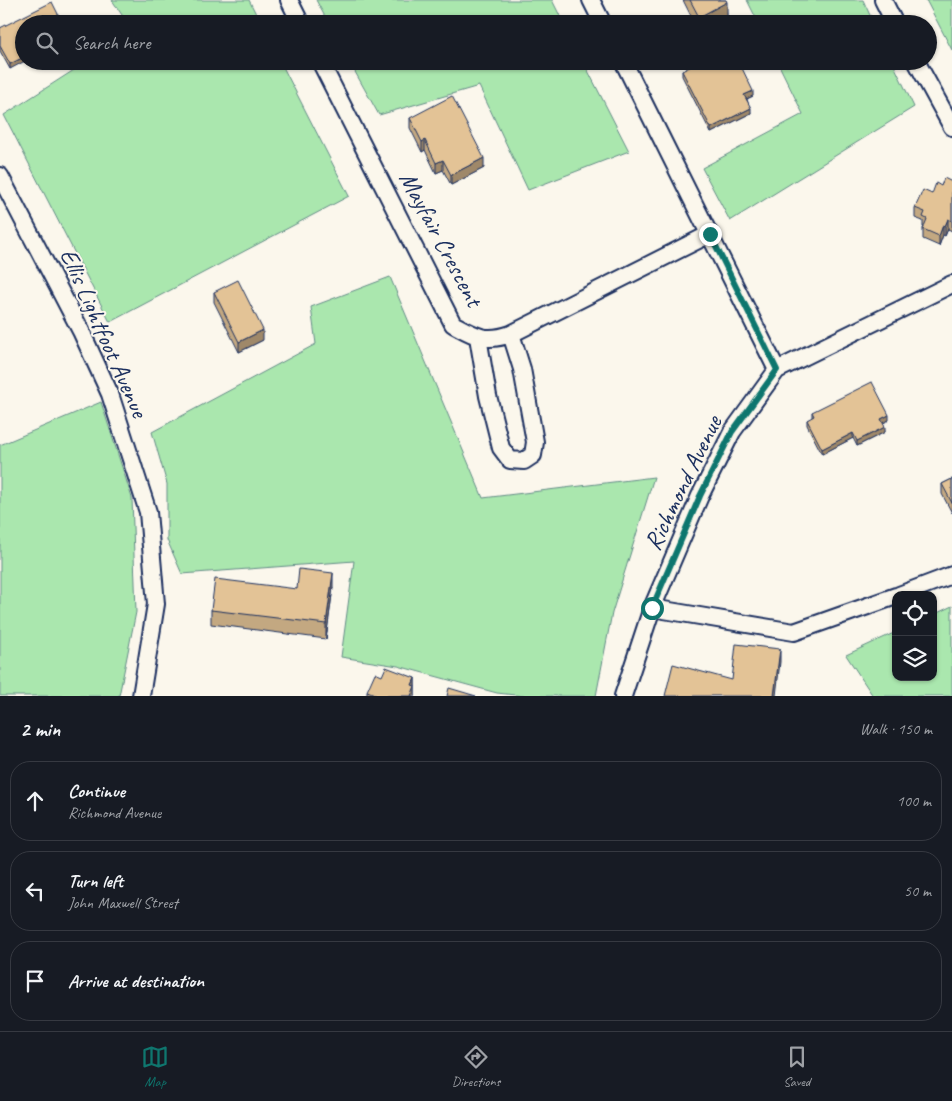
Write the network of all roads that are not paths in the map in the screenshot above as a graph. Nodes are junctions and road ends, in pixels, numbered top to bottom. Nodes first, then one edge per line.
1 (289, 0) edge
2 (592, 0) edge
3 (882, 0) edge
4 (296, 15) edge
5 (600, 15) edge
6 (891, 15) edge
7 (325, 70) edge
8 (627, 70) edge
9 (921, 70) edge
10 (952, 127) edge
11 (0, 176) edge
12 (710, 234) junction
13 (952, 284) edge
14 (510, 334) junction
15 (478, 337) junction
16 (777, 370) junction
17 (952, 575) edge
18 (911, 591) edge
19 (892, 597) edge
20 (652, 608) junction
21 (141, 696) edge
22 (623, 696) edge

1 - 4 street
2 - 5 street
3 - 6 street
7 - 15 street, Mayfair Crescent
8 - 12 street
9 - 10 street
11 - 21 street, Ellis Lightfoot Avenue
12 - 14 street, Mayfair Crescent
12 - 16 street
13 - 16 street, Richmond Avenue
14 - 15 street, Mayfair Crescent
14 - 15 street
16 - 20 street, Richmond Avenue
17 - 18 street
19 - 20 street
20 - 22 street, Richmond Avenue

